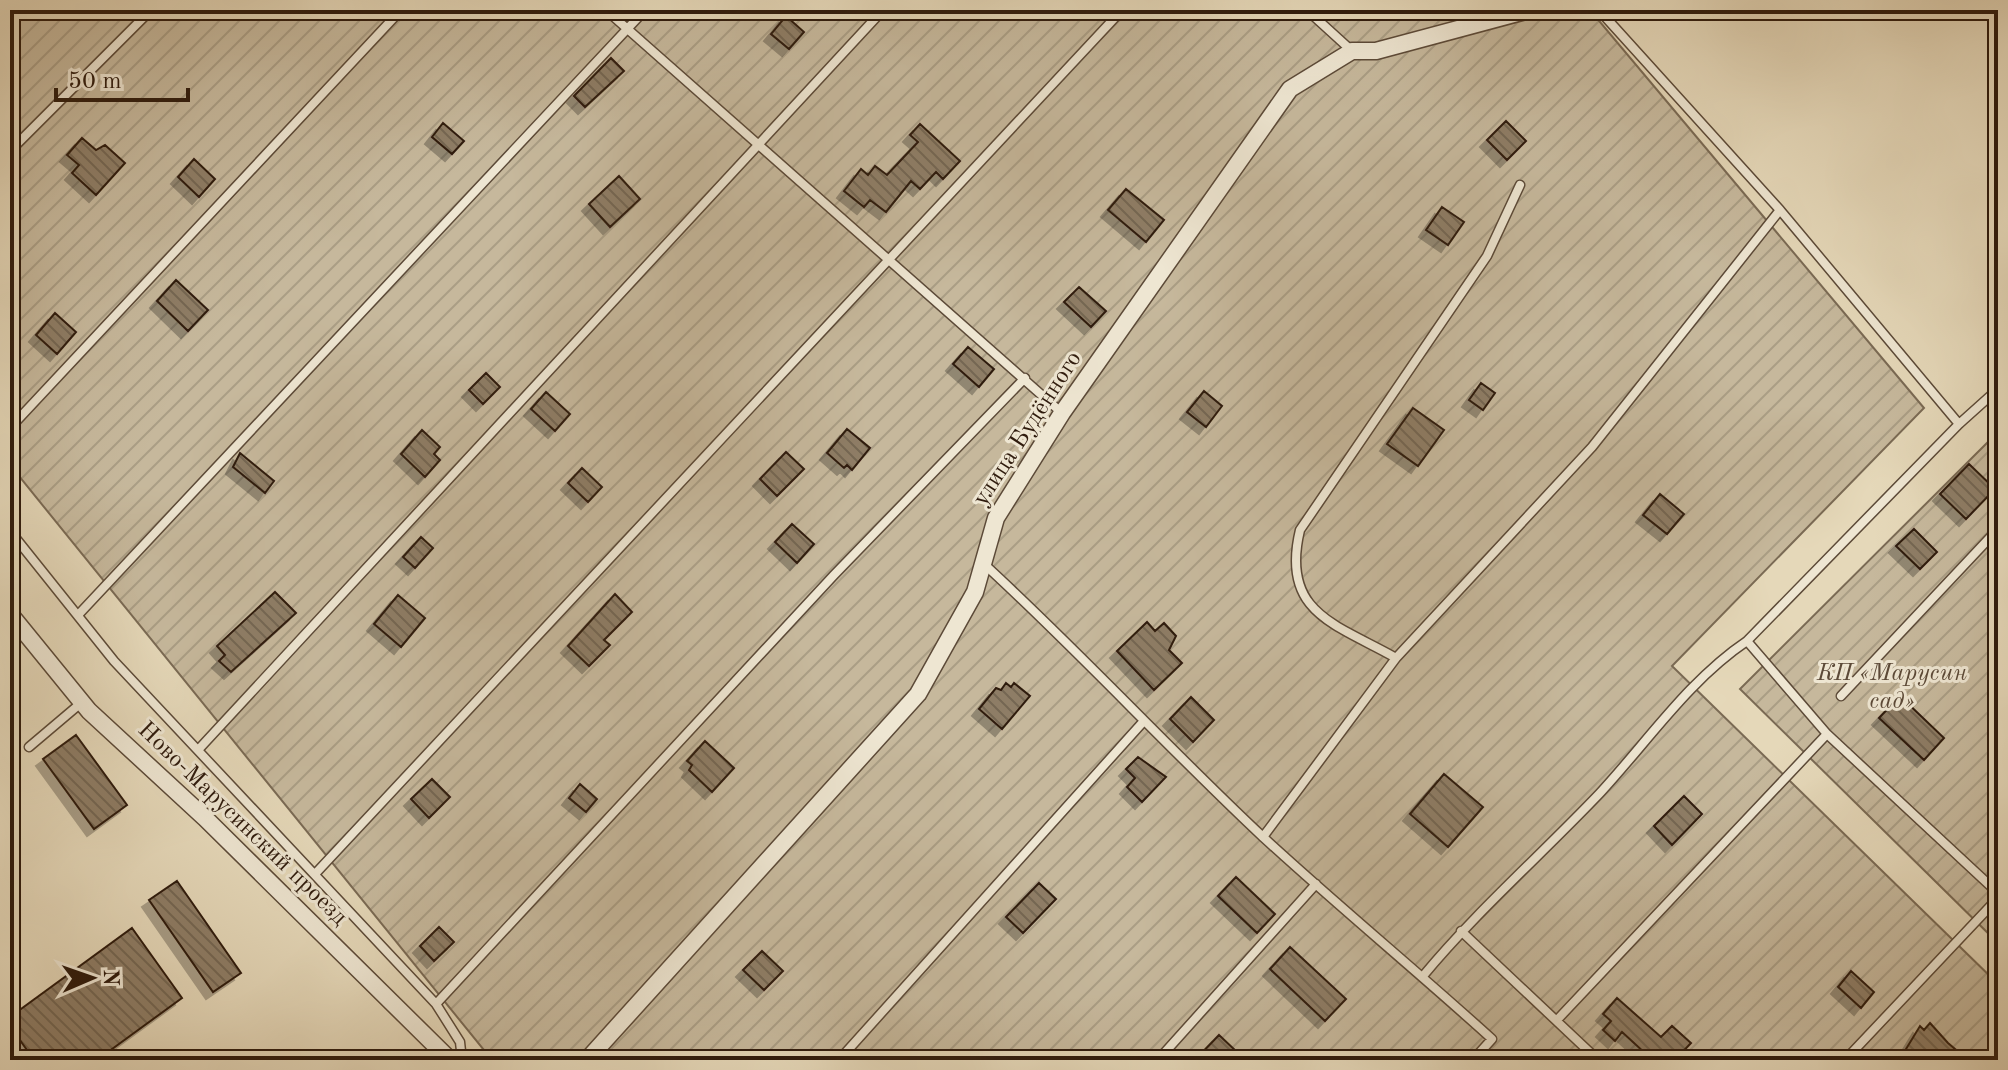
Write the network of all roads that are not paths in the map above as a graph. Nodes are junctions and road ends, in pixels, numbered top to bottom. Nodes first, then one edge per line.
1 (151, 10) edge
2 (401, 10) edge
3 (606, 10) edge
4 (645, 10) edge
5 (883, 10) edge
6 (1122, 10) edge
7 (1307, 10) edge
8 (1529, 10) edge
9 (1599, 10) edge
10 (627, 29) junction
11 (1352, 51) junction
12 (758, 145) junction
13 (10, 151) edge
14 (1520, 185) dead end
15 (1780, 210) junction
16 (885, 259) junction
17 (1025, 378) junction
18 (1998, 389) edge
19 (1062, 413) junction
20 (1959, 424) junction
21 (10, 428) edge
22 (1998, 529) edge
23 (10, 531) edge
24 (984, 564) junction
25 (10, 614) edge
26 (79, 614) junction
27 (1747, 641) junction
28 (1396, 658) junction
29 (1841, 696) dead end
30 (81, 703) junction
31 (1143, 722) junction
32 (1827, 734) junction
33 (29, 747) dead end
34 (198, 750) junction
35 (1263, 837) junction
36 (315, 874) junction
37 (1316, 884) junction
38 (1998, 896) edge
39 (1461, 931) junction
40 (1423, 976) junction
41 (436, 1004) junction
42 (1557, 1020) junction
43 (450, 1060) edge
44 (462, 1060) edge
45 (587, 1060) edge
46 (839, 1060) edge
47 (1158, 1060) edge
48 (1473, 1060) edge
49 (1598, 1060) edge
50 (1845, 1060) edge

1 - 13 lane
2 - 21 lane
3 - 10 lane
4 - 10 lane
5 - 12 lane
6 - 16 lane
7 - 11 lane
8 - 11 street, улица Будённого
9 - 15 lane
10 - 12 lane
10 - 26 lane
11 - 19 street, улица Будённого
12 - 16 lane
12 - 34 lane
14 - 28 lane
15 - 20 lane
15 - 28 lane
16 - 17 lane
16 - 36 lane
17 - 19 lane
17 - 41 lane
18 - 20 lane
19 - 24 street, улица Будённого
20 - 27 lane
22 - 29 lane
23 - 26 lane
24 - 31 lane
24 - 45 street, улица Будённого
25 - 30 street, Ново-Марусинский проезд
26 - 34 lane
27 - 32 lane
27 - 39 lane
28 - 35 lane
30 - 33 lane
30 - 43 street, Ново-Марусинский проезд
31 - 35 lane
31 - 46 lane
32 - 38 lane
32 - 42 lane
34 - 36 lane
35 - 37 lane
36 - 41 lane
37 - 40 lane
37 - 47 lane
38 - 50 lane
39 - 40 lane
39 - 42 lane
40 - 48 lane
41 - 44 lane
42 - 49 lane

